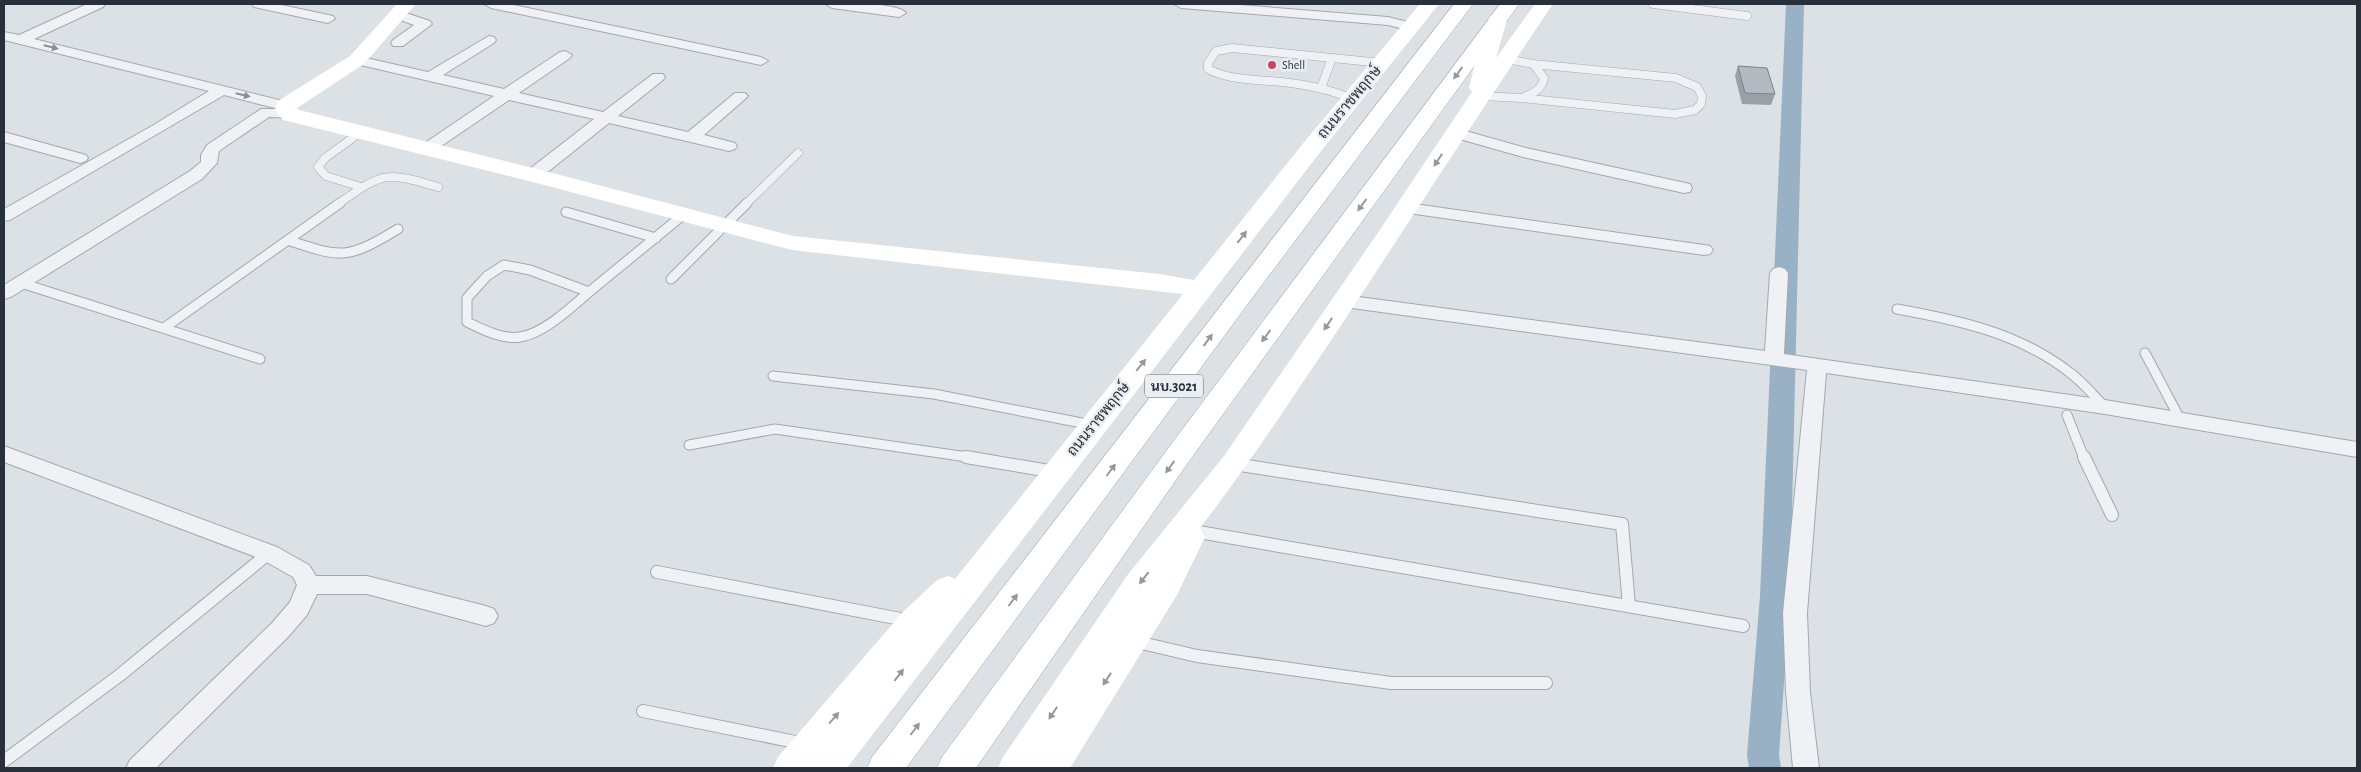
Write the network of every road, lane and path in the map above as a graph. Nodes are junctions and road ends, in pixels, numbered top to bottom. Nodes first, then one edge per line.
1 (98, 4) edge
2 (259, 4) edge
3 (491, 4) edge
4 (832, 4) edge
5 (1181, 4) edge
6 (1430, 4) edge
7 (1437, 4) edge
8 (1464, 4) edge
9 (1544, 4) edge
10 (1653, 4) edge
11 (507, 5) edge
12 (402, 9) edge
13 (1504, 12) edge
14 (899, 14) dead end
15 (1747, 16) dead end
16 (328, 19) dead end
17 (1411, 27) junction
18 (4, 36) edge
19 (21, 40) junction
20 (489, 40) dead end
21 (398, 43) dead end
22 (4, 49) edge
23 (565, 55) dead end
24 (1332, 58) junction
25 (1507, 59) junction
26 (357, 60) junction
27 (761, 61) dead end
28 (1382, 63) junction
29 (1533, 64) junction
30 (1418, 65) junction
31 (430, 77) junction
32 (658, 77) dead end
33 (1321, 88) junction
34 (223, 90) junction
35 (507, 94) junction
36 (740, 96) dead end
37 (1522, 98) junction
38 (205, 99) junction
39 (1352, 99) junction
40 (1478, 100) junction
41 (280, 109) junction
42 (608, 117) junction
43 (361, 132) junction
44 (1455, 133) junction
45 (4, 137) edge
46 (692, 137) junction
47 (729, 146) dead end
48 (428, 148) junction
49 (798, 153) dead end
50 (80, 158) dead end
51 (533, 175) junction
52 (361, 187) junction
53 (438, 187) dead end
54 (1684, 188) dead end
55 (1407, 208) junction
56 (566, 212) dead end
57 (683, 215) junction
58 (4, 216) edge
59 (722, 226) junction
60 (398, 228) dead end
61 (656, 238) junction
62 (288, 240) junction
63 (1704, 250) dead end
64 (1779, 272) dead end
65 (671, 279) dead end
66 (21, 283) junction
67 (1202, 289) junction
68 (589, 292) junction
69 (4, 293) edge
70 (1344, 301) junction
71 (1897, 309) dead end
72 (164, 328) junction
73 (2145, 353) dead end
74 (1774, 358) junction
75 (260, 359) dead end
76 (1814, 364) junction
77 (773, 376) dead end
78 (2105, 407) junction
79 (2067, 415) dead end
80 (2181, 421) junction
81 (1093, 425) junction
82 (689, 445) dead end
83 (2357, 450) edge
84 (4, 454) edge
85 (1056, 472) junction
86 (1225, 474) junction
87 (1025, 514) junction
88 (2112, 515) dead end
89 (1193, 531) junction
90 (269, 553) junction
91 (657, 572) dead end
92 (309, 585) junction
93 (1629, 606) junction
94 (486, 616) dead end
95 (914, 622) junction
96 (1743, 626) dead end
97 (1131, 641) junction
98 (1546, 682) dead end
99 (642, 711) dead end
100 (4, 761) edge
101 (809, 761) edge
102 (139, 768) edge
103 (885, 768) edge
104 (955, 768) edge
105 (1016, 768) edge
106 (1050, 768) edge
107 (1806, 768) edge

1 - 19 street
2 - 16 street
3 - 11 street
4 - 14 street
5 - 17 street
6 - 17 main road, ถนนราชพฤกษ์ / นบ.3021
7 - 30 main road
8 - 30 main road, ถนนราชพฤกษ์ / นบ.3021
9 - 25 main road
10 - 15 lane
11 - 27 street
12 - 21 street
12 - 26 main road
13 - 40 main road
13 -> 104 main road, นบ.3021
17 - 28 main road, ถนนราชพฤกษ์ / นบ.3021
18 - 19 street
19 - 22 street
19 -> 34 street
20 - 31 street
22 - 38 street
23 - 35 street
24 - 28 lane
24 - 33 lane
24 - 33 lane
25 - 29 lane
25 - 40 main road
26 - 31 street
26 - 41 main road
28 - 39 main road, ถนนราชพฤกษ์ / นบ.3021
29 - 37 lane
29 - 37 lane
103 -> 30 main road, ถนนราชพฤกษ์ / นบ.3021
31 - 35 street
32 - 42 street
33 - 39 lane
34 - 38 street
34 -> 41 street
35 - 42 street
35 - 48 street
36 - 46 street
37 - 40 lane
38 - 41 street
38 - 58 street
67 -> 39 main road, ถนนราชพฤกษ์ / นบ.3021
40 - 44 main road
41 - 43 main road
41 - 66 street
42 - 46 street
42 - 51 street
43 - 48 main road
43 - 52 lane
44 - 54 street
44 -> 55 main road
45 - 50 street
46 - 47 street
48 - 51 main road
49 - 59 lane
51 - 57 main road
52 - 53 lane
52 - 62 lane
55 - 63 street
55 - 70 main road
56 - 61 lane
57 - 59 main road
57 - 61 lane
59 - 65 lane
59 - 67 main road
60 - 62 lane
61 - 68 lane
62 - 72 lane
64 - 74 street
66 - 69 street
66 - 72 lane
81 -> 67 main road, ถนนราชพฤกษ์ / นบ.3021
68 - 68 lane
70 - 74 street
70 -> 86 main road
71 - 78 lane
72 - 75 lane
73 - 80 lane
74 - 76 street
76 - 78 street
76 - 107 street
77 - 81 lane
78 - 80 street
79 - 88 lane
80 - 83 street
81 - 85 main road, ถนนราชพฤกษ์ / นบ.3021
82 - 85 lane
84 - 90 street
85 - 87 main road, ถนนราชพฤกษ์ / นบ.3021
86 - 89 main road
86 - 93 lane
86 -> 105 main road
87 - 95 main road
101 -> 87 main road, ถนนราชพฤกษ์ / นบ.3021
89 - 93 lane
89 - 97 main road
90 - 92 street
90 - 100 lane
91 - 95 lane
92 - 94 street
92 - 102 street
93 - 96 lane
101 -> 95 main road
97 - 98 lane
97 -> 106 main road
99 - 101 lane

